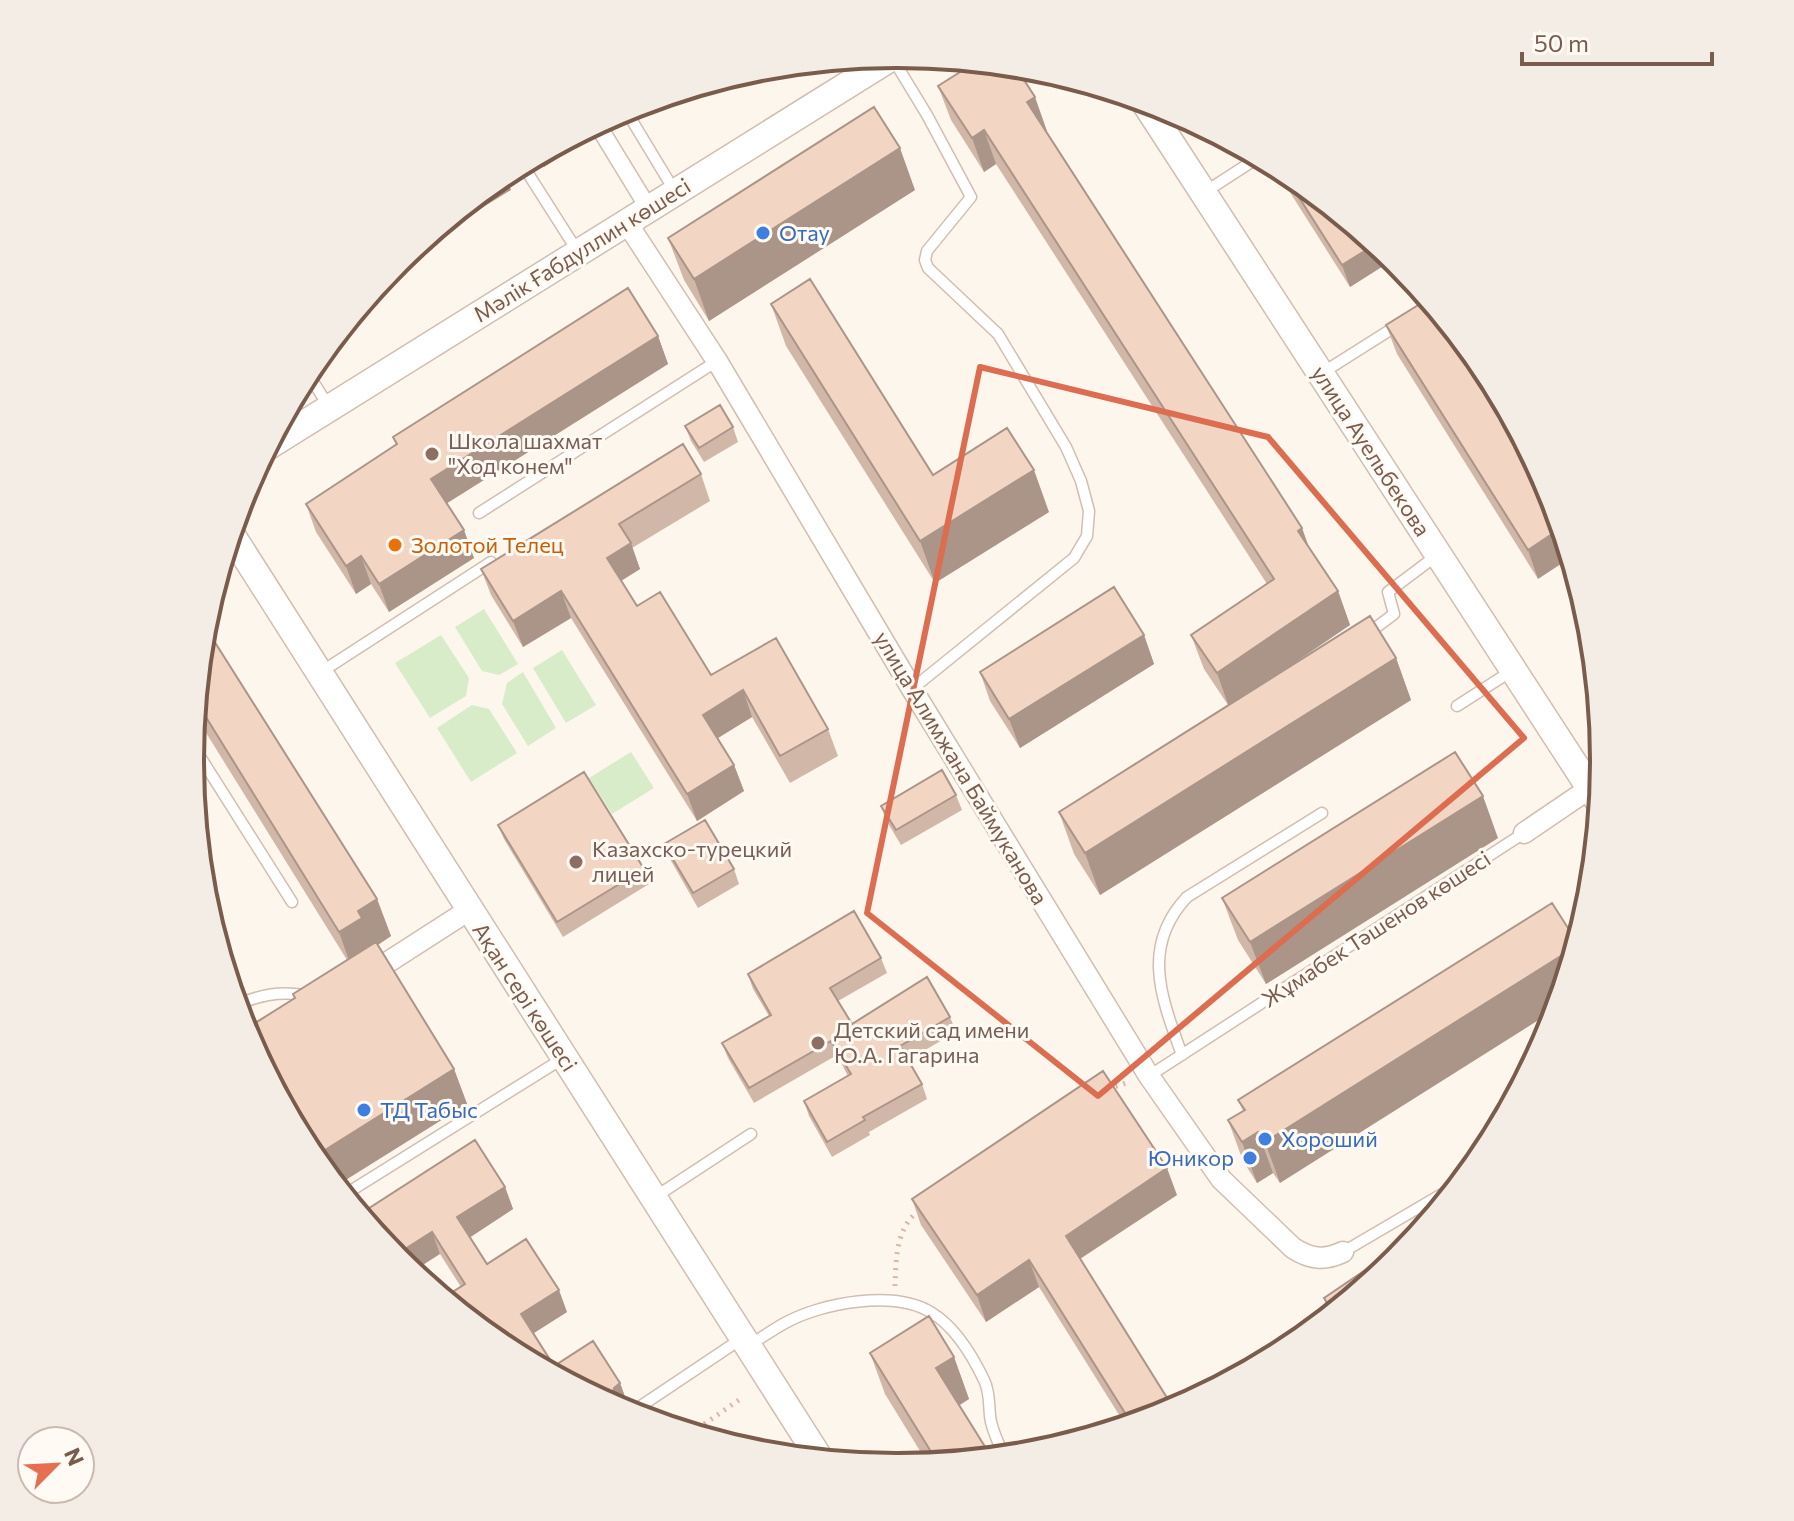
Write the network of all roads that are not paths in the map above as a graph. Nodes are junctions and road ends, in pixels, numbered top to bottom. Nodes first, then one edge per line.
1 (901, 68) edge
2 (874, 69) edge
3 (1155, 118) edge
4 (632, 121) edge
5 (602, 134) edge
6 (1248, 164) edge
7 (529, 175) edge
8 (675, 192) junction
9 (1203, 193) junction
10 (638, 216) junction
11 (578, 252) junction
12 (1410, 318) edge
13 (717, 361) junction
14 (1322, 373) junction
15 (315, 385) edge
16 (330, 408) junction
17 (286, 435) edge
18 (479, 513) dead end
19 (239, 546) edge
20 (1438, 554) junction
21 (491, 562) edge
22 (1353, 644) edge
23 (1514, 669) junction
24 (319, 673) junction
25 (912, 689) junction
26 (1457, 706) dead end
27 (204, 763) edge
28 (1589, 779) edge
29 (1588, 795) edge
30 (1322, 813) dead end
31 (1524, 833) joint
32 (292, 902) dead end
33 (469, 910) junction
34 (352, 986) edge
35 (248, 1001) edge
36 (313, 1007) edge
37 (1182, 1055) junction
38 (564, 1058) junction
39 (1149, 1076) junction
40 (751, 1134) dead end
41 (354, 1189) edge
42 (654, 1198) junction
43 (1432, 1200) edge
44 (1343, 1252) joint
45 (745, 1342) junction
46 (644, 1405) edge
47 (1000, 1445) edge
48 (813, 1448) edge

1 - 25 lane
2 - 8 street, Мәлік Ғабдуллин көшесі
3 - 9 street, улица Ауельбекова
4 - 8 lane
5 - 10 street, улица Алимжана Баймуканова
6 - 9 lane
7 - 11 lane
8 - 10 street, Мәлік Ғабдуллин көшесі
9 - 14 street, улица Ауельбекова
10 - 11 street, Мәлік Ғабдуллин көшесі
10 - 13 street, улица Алимжана Баймуканова
11 - 16 street, Мәлік Ғабдуллин көшесі
12 - 14 lane
13 - 18 lane
13 - 25 street, улица Алимжана Баймуканова
14 - 20 street, улица Ауельбекова
15 - 16 lane
16 - 17 street, Мәлік Ғабдуллин көшесі
19 - 24 street, Ақан сері көшесі
20 - 22 lane
20 - 23 street, улица Ауельбекова
21 - 24 lane
23 - 26 lane
23 - 28 street, улица Ауельбекова
24 - 33 street, Ақан сері көшесі
25 - 39 street, улица Алимжана Баймуканова
27 - 32 lane
29 - 31 street, Жұмабек Тәшенов көшесі
30 - 37 lane
31 - 37 lane, Жұмабек Тәшенов көшесі
33 - 34 street
33 - 38 street, Ақан сері көшесі
35 - 36 lane
37 - 39 lane, Жұмабек Тәшенов көшесі
38 - 41 lane
38 - 42 street, Ақан сері көшесі
39 - 44 street, улица Алимжана Баймуканова
40 - 42 lane
42 - 45 street, Ақан сері көшесі
43 - 44 lane
45 - 46 lane
45 - 47 lane
45 - 48 street, Ақан сері көшесі

